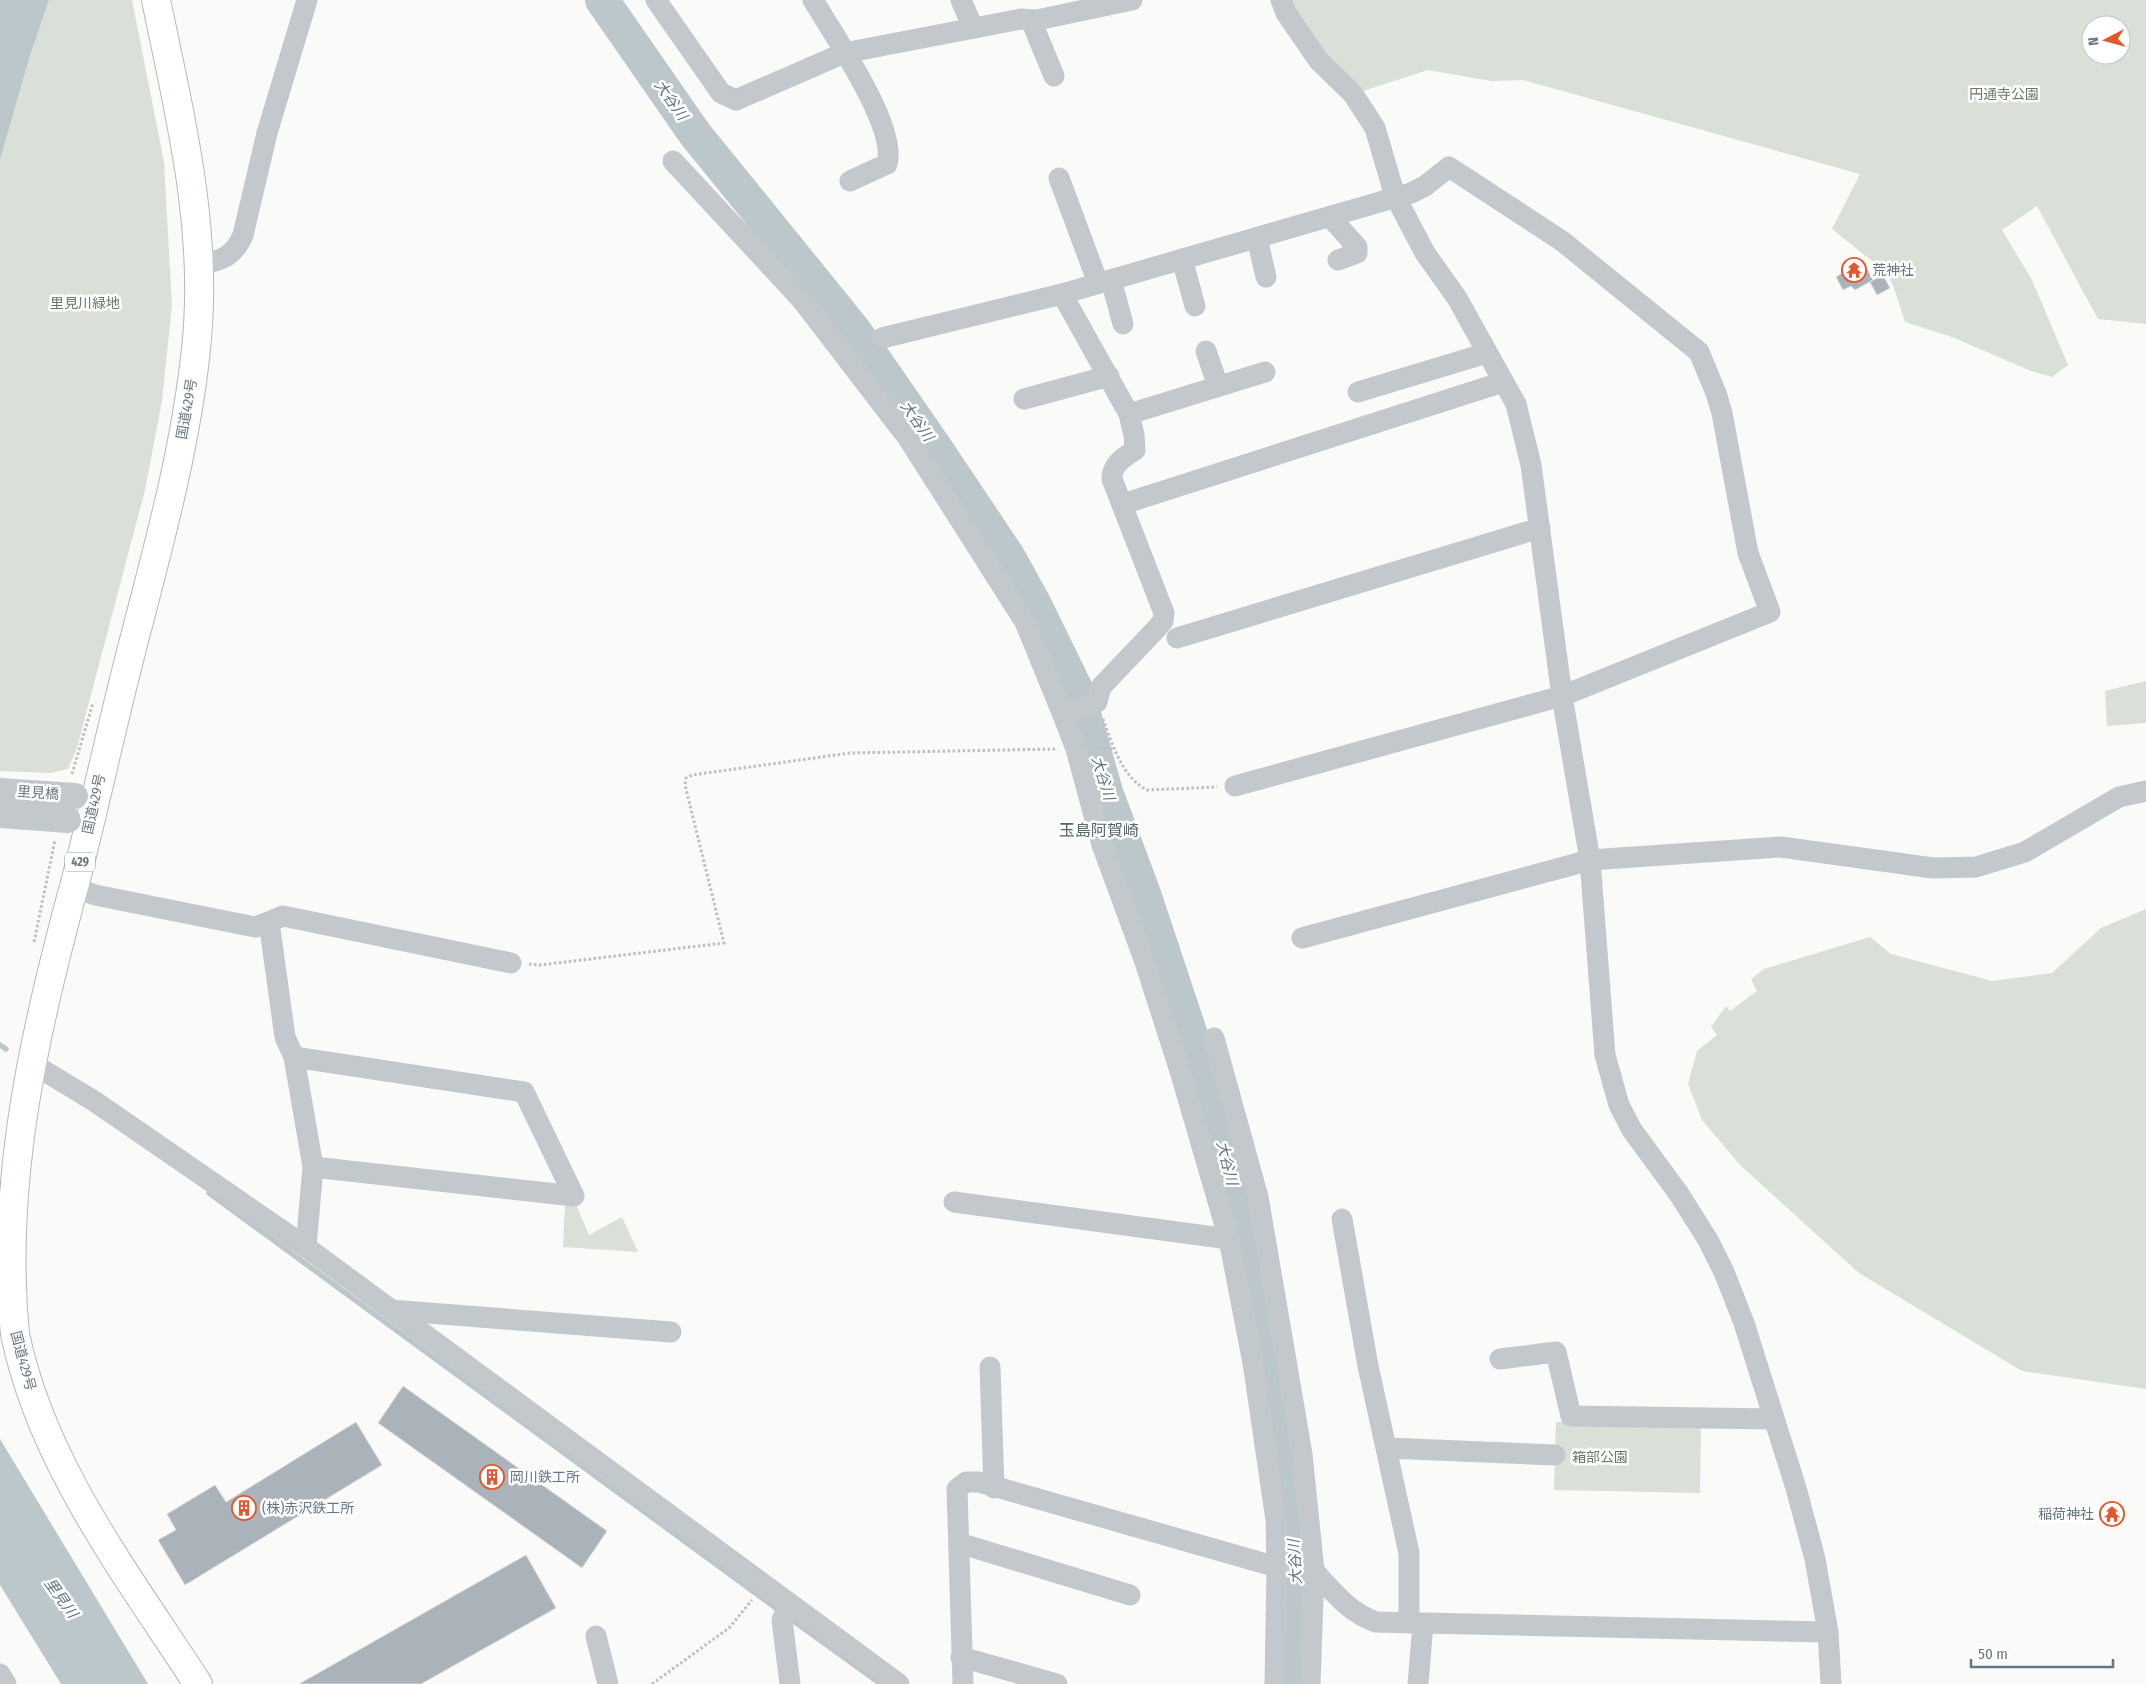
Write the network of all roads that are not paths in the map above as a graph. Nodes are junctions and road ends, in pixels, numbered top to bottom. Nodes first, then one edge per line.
1 (156, 0) edge
2 (307, 0) edge
3 (656, 0) edge
4 (813, 0) edge
5 (961, 0) edge
6 (1132, 0) edge
7 (1281, 0) edge
8 (1031, 20) junction
9 (973, 28) junction
10 (844, 52) junction
11 (1054, 76) dead end
12 (673, 161) dead end
13 (1058, 178) dead end
14 (850, 181) dead end
15 (1395, 196) junction
16 (1331, 218) junction
17 (1257, 238) junction
18 (1182, 259) junction
19 (1338, 260) dead end
20 (200, 264) junction
21 (1266, 277) dead end
22 (1104, 282) junction
23 (1062, 294) junction
24 (1195, 306) dead end
25 (1123, 324) dead end
26 (882, 338) dead end
27 (1206, 351) dead end
28 (1487, 353) junction
29 (1265, 372) dead end
30 (1109, 376) junction
31 (1503, 382) junction
32 (1218, 386) junction
33 (1358, 392) dead end
34 (1024, 399) dead end
35 (1129, 414) junction
36 (1123, 504) junction
37 (1540, 528) junction
38 (1177, 638) dead end
39 (1562, 696) junction
40 (1063, 715) junction
41 (1235, 786) road end
42 (0, 791) edge
43 (2146, 791) edge
44 (0, 815) edge
45 (1590, 860) junction
46 (74, 887) junction
47 (269, 922) junction
48 (1302, 938) dead end
49 (511, 963) road end
50 (1214, 1038) dead end
51 (294, 1056) junction
52 (28, 1061) junction
53 (313, 1167) junction
54 (954, 1202) dead end
55 (1342, 1219) dead end
56 (1229, 1239) junction
57 (306, 1247) junction
58 (391, 1310) junction
59 (671, 1332) dead end
60 (1500, 1359) dead end
61 (990, 1366) dead end
62 (1774, 1418) junction
63 (1387, 1448) junction
64 (1555, 1455) dead end
65 (994, 1488) junction
66 (959, 1543) junction
67 (1277, 1567) junction
68 (1314, 1571) junction
69 (1130, 1596) dead end
70 (786, 1610) junction
71 (1416, 1624) junction
72 (1828, 1632) junction
73 (596, 1636) dead end
74 (961, 1656) junction
75 (0, 1674) edge
76 (6, 1684) edge
77 (198, 1684) edge
78 (608, 1684) edge
79 (790, 1684) edge
80 (898, 1684) edge
81 (963, 1684) edge
82 (1057, 1684) edge
83 (1275, 1684) edge
84 (1310, 1684) edge
85 (1418, 1684) edge
86 (1831, 1684) edge

1 - 20 highway, 国道429号 / 429
2 - 20 street
3 - 10 street
4 - 10 street
5 - 9 street
6 - 8 street
7 - 15 street
8 - 9 street
8 - 11 street
9 - 10 street
10 - 14 street
12 - 40 street
13 - 22 street
15 - 16 street
15 - 28 street
15 - 39 street
16 - 17 street
16 - 19 street
17 - 18 street
17 - 21 street
18 - 22 street
18 - 24 street
20 - 46 highway, 国道429号 / 429
22 - 23 street
22 - 25 street
23 - 26 street
23 - 30 street
27 - 32 street
28 - 31 street
28 - 33 street
29 - 32 street
30 - 34 street
30 - 35 street
31 - 36 street
31 - 37 street
32 - 35 street
35 - 36 street
36 - 40 street
37 - 38 street
37 - 39 street
39 - 41 street
39 - 45 street
40 - 56 street
42 - 44 street, 里見橋, bridge
43 - 45 street
45 - 48 street
45 - 62 street
46 - 47 street
46 - 52 highway, 国道429号 / 429
47 - 49 street
47 - 51 street
50 - 68 street
51 - 53 street
51 - 53 street
52 - 57 street
52 - 77 highway, 国道429号 / 429
53 - 57 street
54 - 56 street
55 - 63 street
56 - 67 street
57 - 58 street
58 - 59 street
58 - 70 street
60 - 62 street
61 - 65 street
62 - 72 street
63 - 64 street
63 - 71 street
65 - 66 street
65 - 67 street
66 - 69 street
66 - 74 street
67 - 68 street
67 - 83 street
68 - 71 street
68 - 84 street
70 - 79 street
70 - 80 street
71 - 72 street
71 - 85 street
72 - 86 street
73 - 78 street
74 - 81 street
74 - 82 street
75 - 76 street

